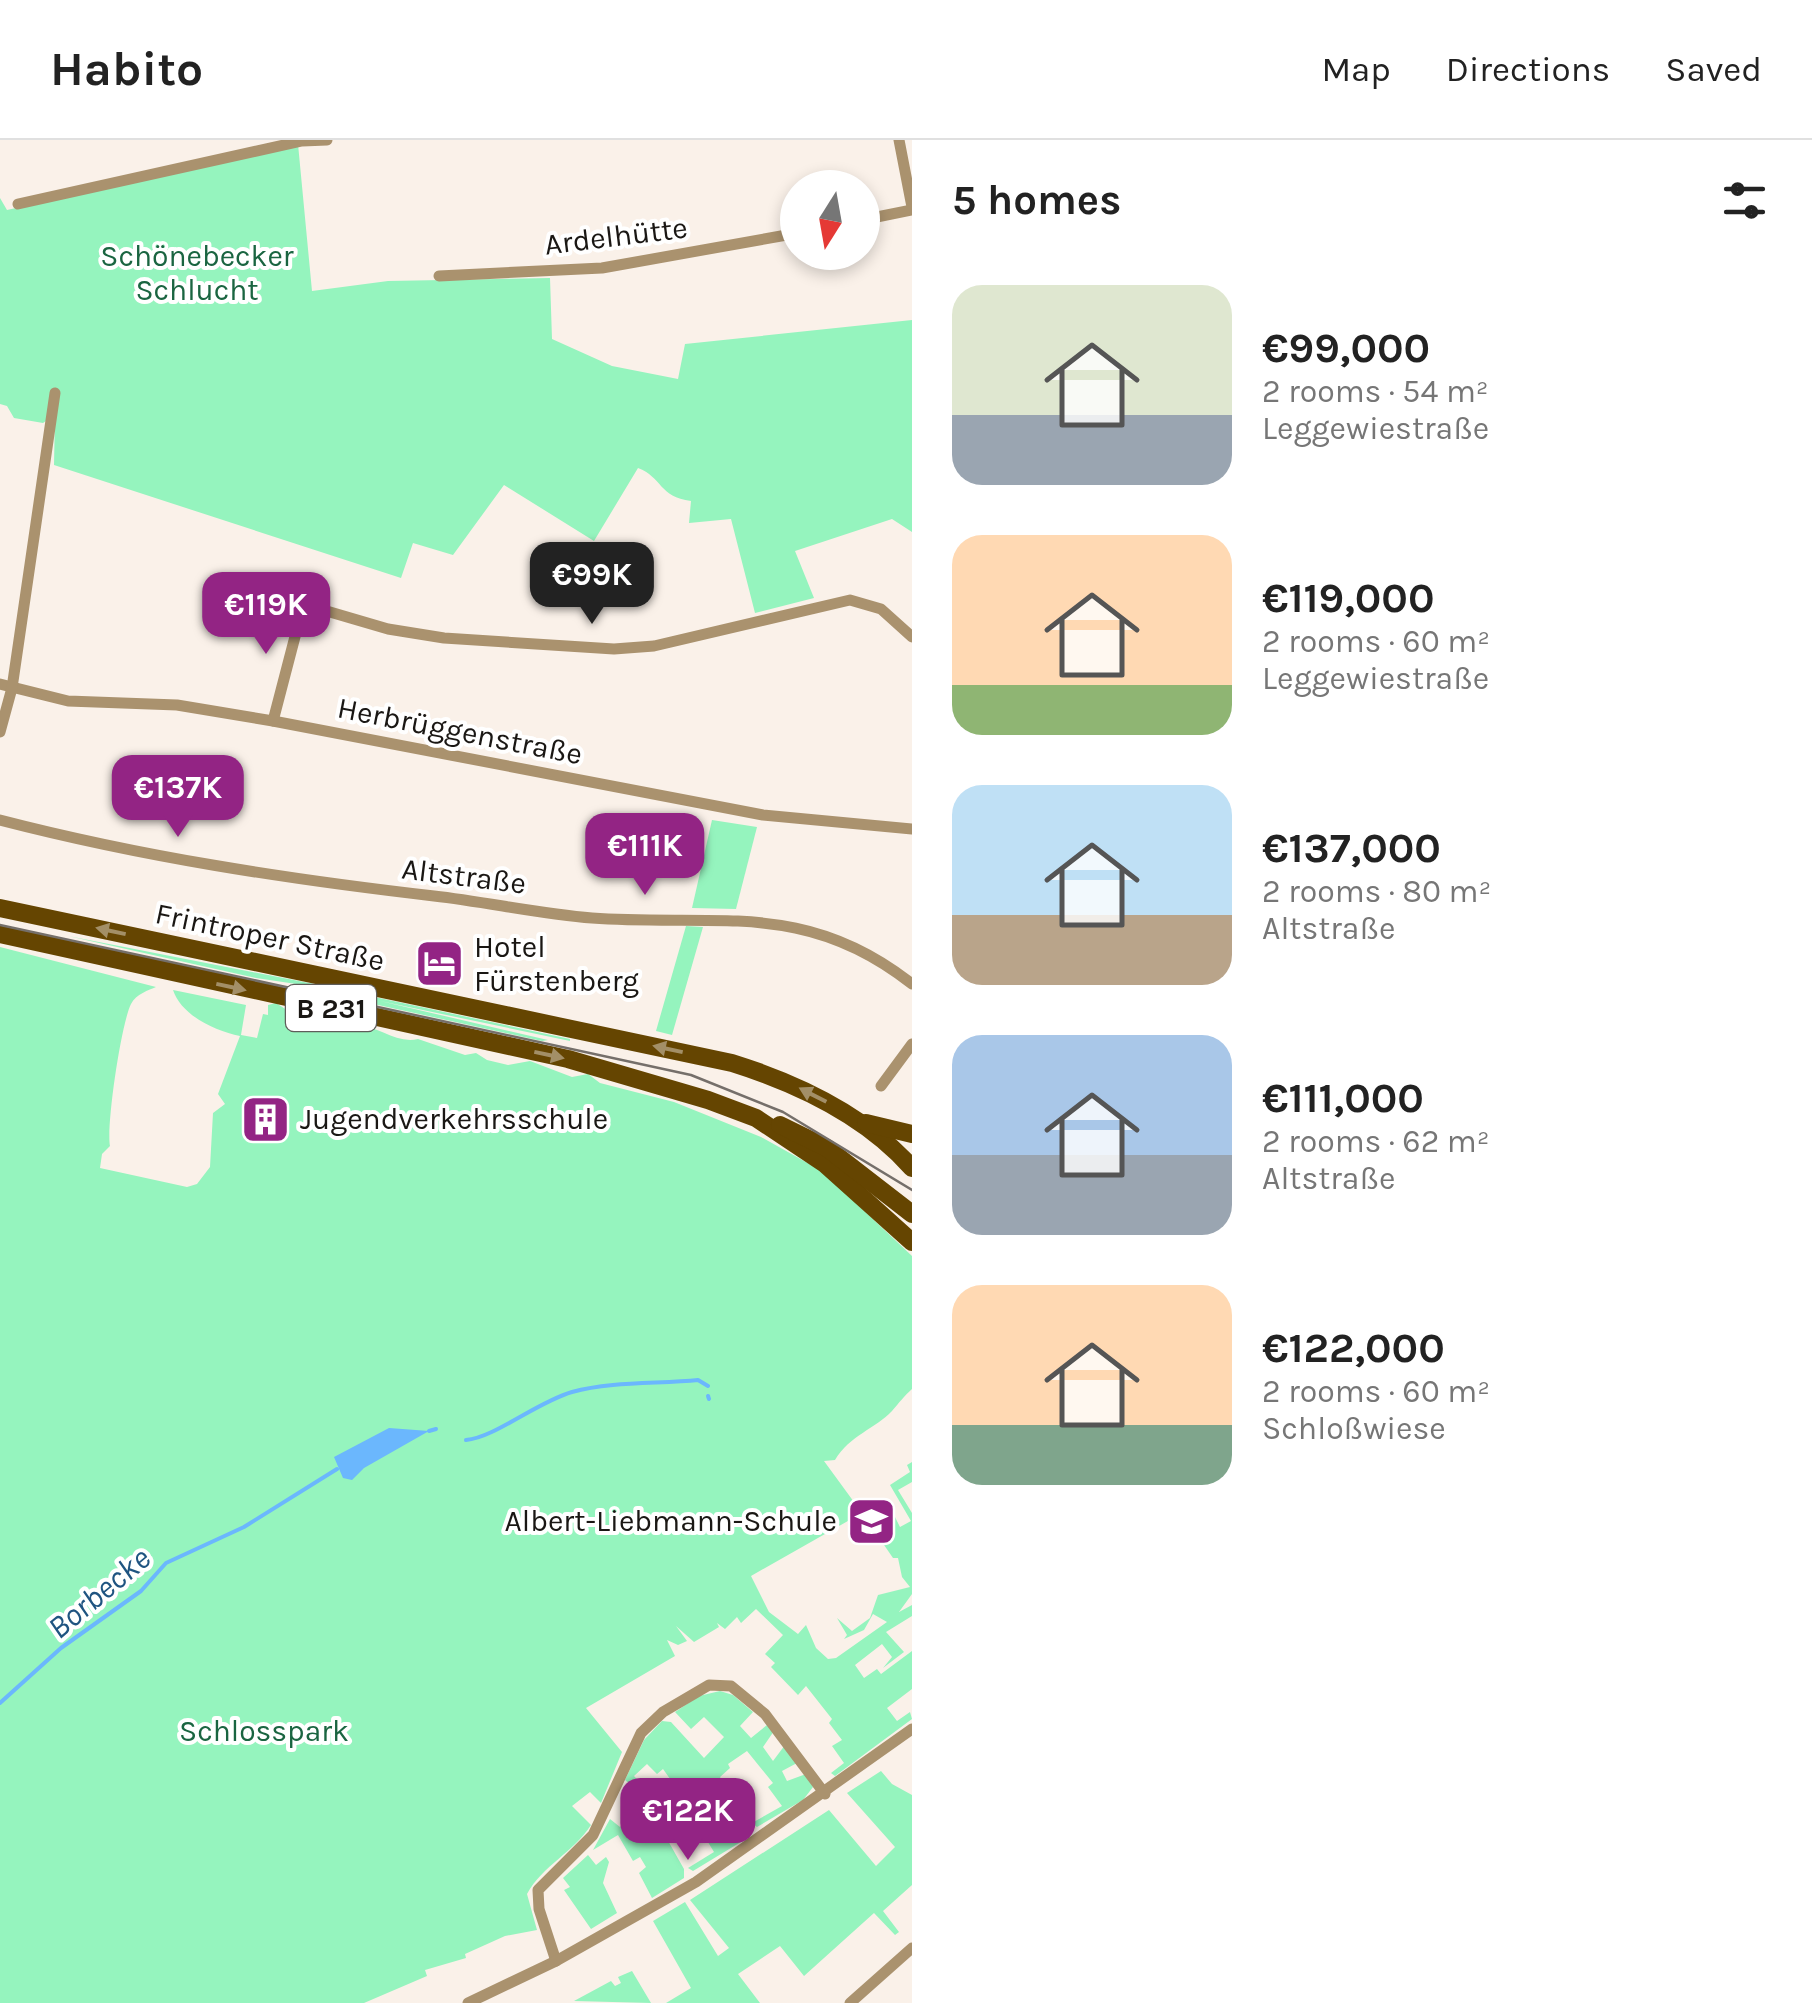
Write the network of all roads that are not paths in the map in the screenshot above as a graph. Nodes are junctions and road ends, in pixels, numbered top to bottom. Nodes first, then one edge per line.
1 (328, 140) edge
2 (899, 140) edge
3 (302, 141) edge
4 (18, 204) dead end
5 (912, 209) edge
6 (880, 216) edge
7 (780, 236) edge
8 (439, 276) dead end
9 (56, 393) dead end
10 (238, 585) dead end
11 (303, 606) junction
12 (912, 637) edge
13 (6, 686) edge
14 (274, 721) junction
15 (0, 732) edge
16 (0, 820) edge
17 (912, 828) edge
18 (0, 908) edge
19 (0, 934) edge
20 (912, 984) edge
21 (912, 1044) edge
22 (881, 1086) dead end
23 (756, 1118) junction
24 (860, 1122) junction
25 (912, 1134) edge
26 (912, 1168) edge
27 (912, 1214) edge
28 (912, 1242) edge
29 (912, 1729) edge
30 (825, 1794) junction
31 (912, 1948) edge
32 (556, 1961) junction
33 (468, 2003) edge
34 (850, 2003) edge

1 - 3 street
2 - 5 street
3 - 4 street
5 - 6 street
7 - 8 street, Ardelhütte
9 - 13 street
10 - 11 street
11 - 12 street
11 - 14 street
13 - 14 street, Herbrüggenstraße
13 - 15 street
14 - 17 street, Herbrüggenstraße
16 - 20 street, Altstraße
24 -> 18 main road, Frintroper Straße / B 231
19 -> 23 main road, Frintroper Straße / B 231
21 - 22 street
23 - 27 main road
23 - 28 main road, Frintroper Straße / B 231
24 - 25 main road, B 231
24 - 26 main road, Frintroper Straße / B 231
29 - 30 street
30 - 32 street
30 - 32 street
31 - 34 street
32 - 33 street

